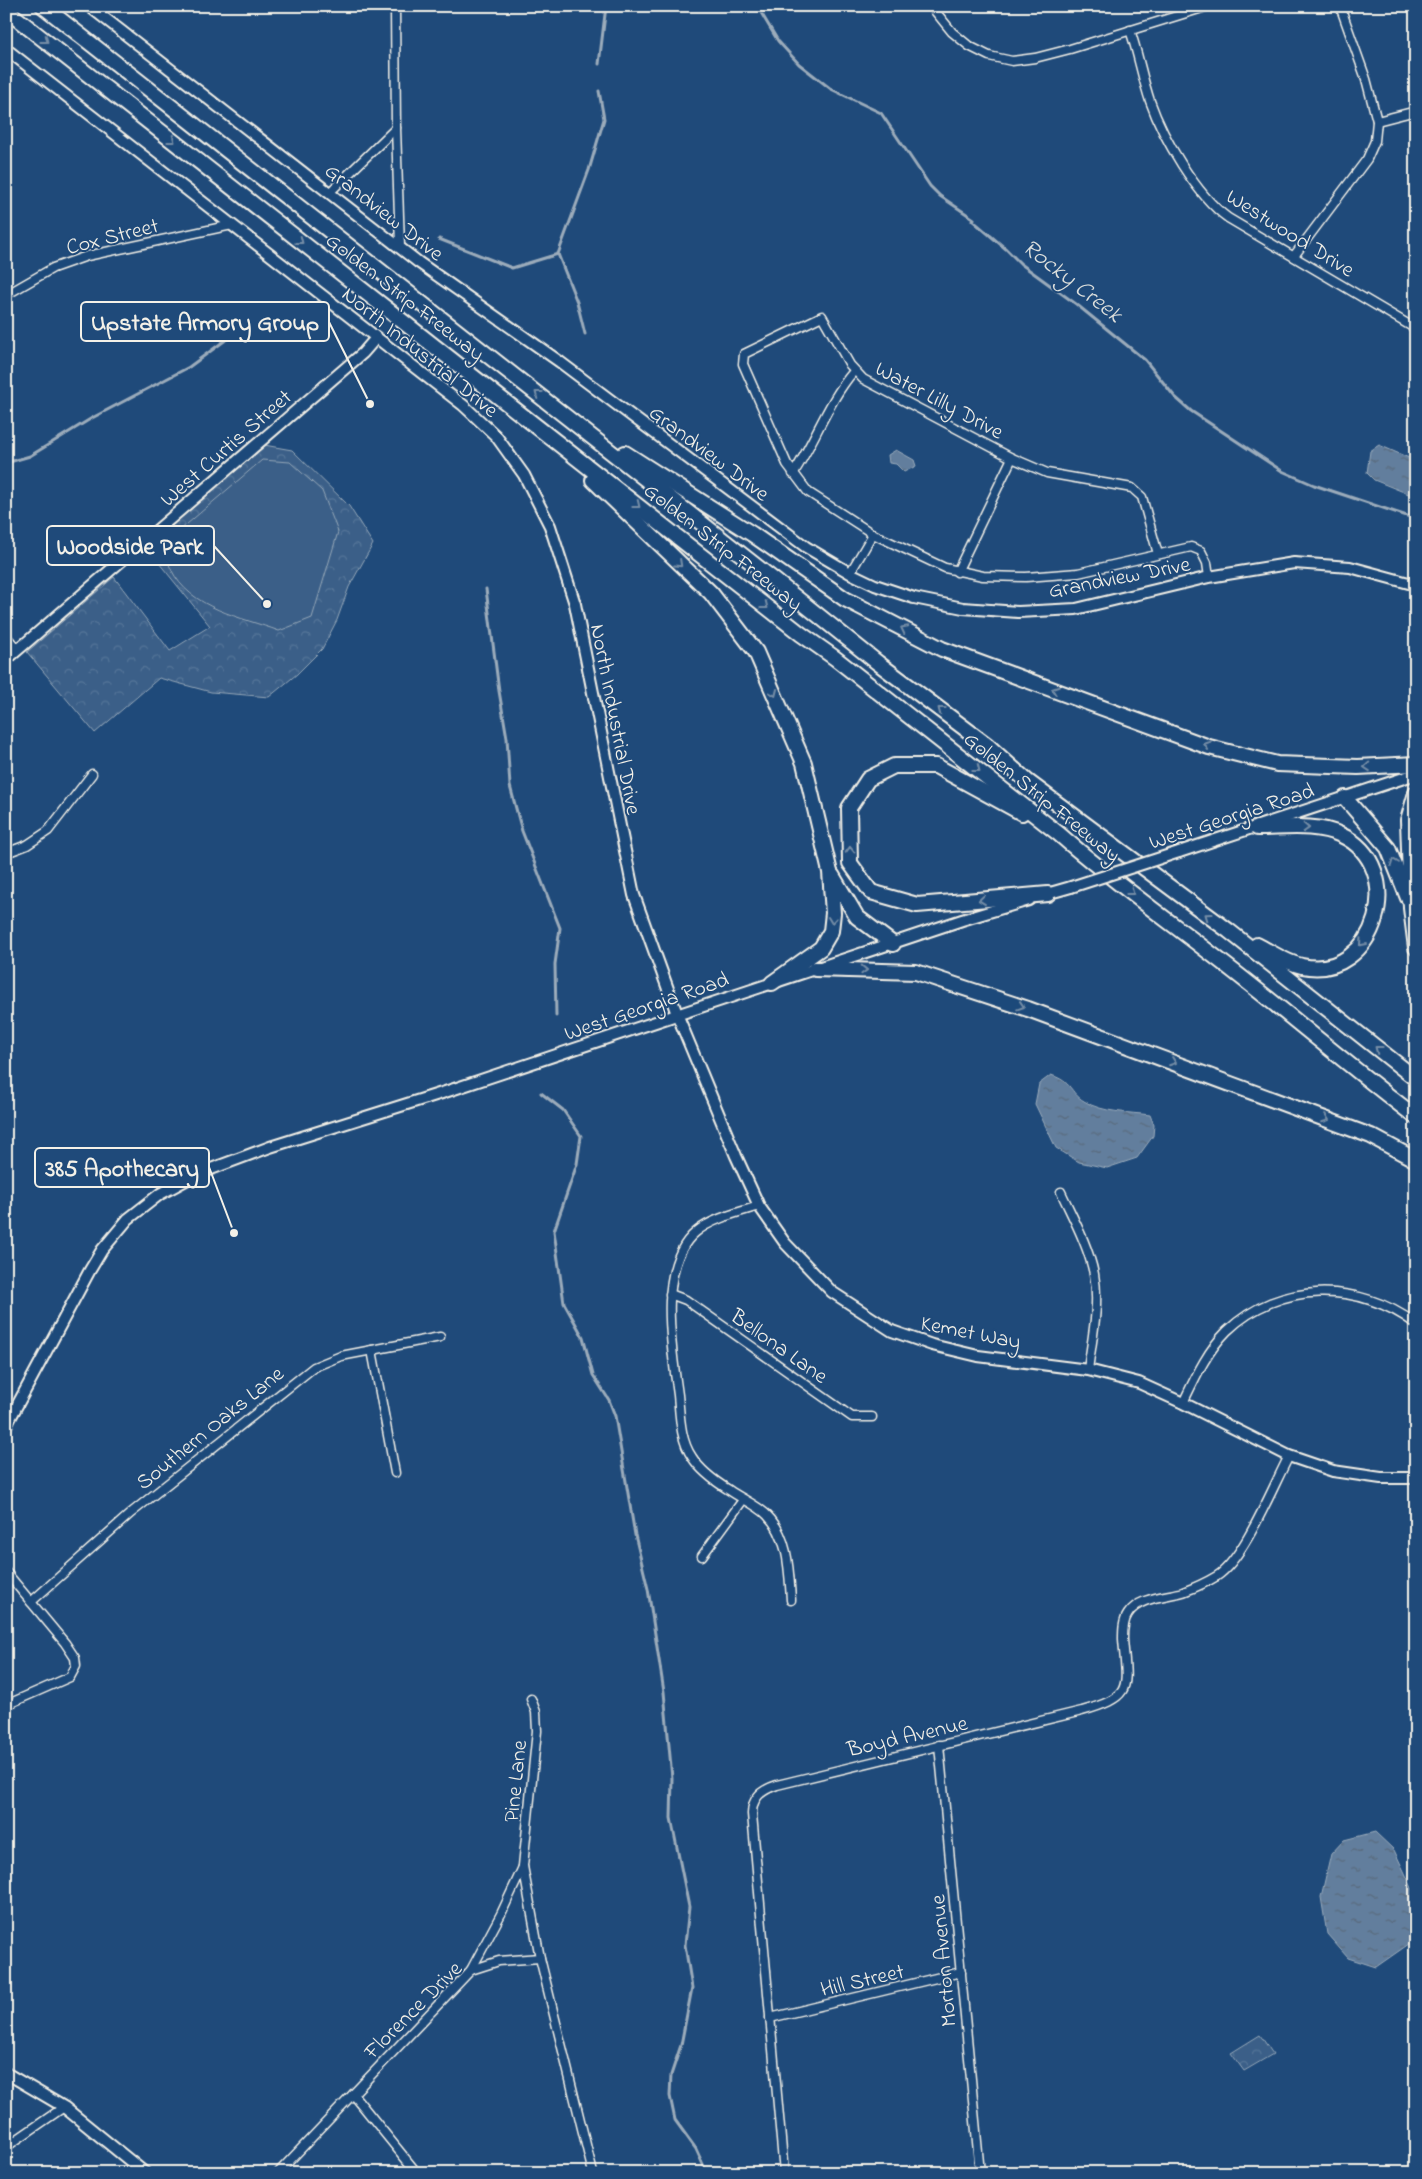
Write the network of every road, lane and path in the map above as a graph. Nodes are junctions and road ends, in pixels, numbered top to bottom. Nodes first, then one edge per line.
1 (43, 6) edge
2 (90, 6) edge
3 (395, 6) edge
4 (931, 6) edge
5 (1210, 6) edge
6 (1340, 6) edge
7 (7, 8) edge
8 (1130, 30) junction
9 (6, 49) edge
10 (1416, 111) edge
11 (1377, 121) junction
12 (396, 128) junction
13 (330, 192) junction
14 (232, 225) junction
15 (400, 246) junction
16 (1294, 256) junction
17 (6, 294) edge
18 (1416, 329) edge
19 (376, 338) junction
20 (854, 371) junction
21 (554, 408) junction
22 (544, 432) junction
23 (1012, 458) junction
24 (793, 474) junction
25 (873, 534) junction
26 (1158, 554) junction
27 (957, 572) junction
28 (850, 573) junction
29 (1209, 577) junction
30 (1416, 585) edge
31 (6, 636) edge
32 (18, 650) junction
33 (6, 660) edge
34 (1416, 764) edge
35 (92, 774) dead end
36 (1416, 774) edge
37 (1416, 793) edge
38 (1345, 798) junction
39 (1257, 828) junction
40 (1059, 834) junction
41 (6, 853) edge
42 (830, 872) junction
43 (1048, 894) junction
44 (1412, 908) junction
45 (1230, 931) junction
46 (893, 944) junction
47 (1416, 948) edge
48 (815, 969) junction
49 (772, 983) junction
50 (677, 1014) junction
51 (1416, 1079) edge
52 (1416, 1116) edge
53 (1416, 1160) edge
54 (1061, 1192) dead end
55 (759, 1206) junction
56 (670, 1294) junction
57 (1416, 1324) edge
58 (440, 1337) dead end
59 (372, 1350) junction
60 (1088, 1370) junction
61 (1183, 1403) junction
62 (872, 1417) dead end
63 (6, 1426) edge
64 (1289, 1456) junction
65 (395, 1473) dead end
66 (1416, 1478) edge
67 (743, 1500) junction
68 (702, 1556) dead end
69 (6, 1572) edge
70 (792, 1600) dead end
71 (31, 1602) junction
72 (531, 1699) dead end
73 (6, 1705) edge
74 (939, 1745) junction
75 (523, 1866) junction
76 (540, 1958) junction
77 (470, 1970) junction
78 (961, 1972) junction
79 (770, 2018) junction
80 (6, 2073) edge
81 (352, 2094) junction
82 (64, 2107) junction
83 (6, 2147) edge
84 (145, 2173) edge
85 (278, 2173) edge
86 (417, 2173) edge
87 (593, 2173) edge
88 (784, 2173) edge
89 (980, 2173) edge

21 -> 1 highway, Golden Strip Freeway
2 - 13 street, Grandview Drive
3 - 12 street
4 - 8 street
5 - 8 street
6 - 11 street
7 -> 22 highway, Golden Strip Freeway
8 - 16 street, Westwood Drive
9 - 14 street, North Industrial Drive
10 - 11 street
11 - 16 street
12 - 13 street
12 - 15 street
13 - 15 street, Grandview Drive
14 - 17 street, Cox Street
14 - 19 street, North Industrial Drive
15 - 28 street, Grandview Drive
16 - 18 street, Westwood Drive
19 - 32 street, West Curtis Street
19 - 50 street, North Industrial Drive
20 - 23 street, Water Lilly Drive
20 - 24 street
20 - 24 street, Water Lilly Drive
34 -> 21 highway
45 -> 21 highway, Golden Strip Freeway
22 -> 40 highway, Golden Strip Freeway
22 -> 42 highway
23 - 26 street, Water Lilly Drive
23 - 27 street
24 - 25 street, Water Lilly Drive
25 - 27 street, Water Lilly Drive
25 - 28 street
26 - 27 street, Water Lilly Drive
26 - 29 street, Water Lilly Drive
28 - 29 street, Grandview Drive
29 - 30 street, Grandview Drive
31 - 32 street
32 - 33 street, West Curtis Street
35 - 41 street
36 - 38 street, West Georgia Road
37 - 44 highway
38 - 39 street, West Georgia Road
44 -> 38 highway
39 - 43 street, West Georgia Road, bridge
39 -> 45 highway
43 -> 40 highway
40 -> 52 highway, Golden Strip Freeway
42 - 46 highway
42 -> 49 highway
43 - 46 street, West Georgia Road
44 - 47 highway
51 -> 45 highway, Golden Strip Freeway
46 - 48 street, West Georgia Road
48 - 49 street, West Georgia Road
48 -> 53 highway
49 - 50 street, West Georgia Road
50 - 55 street, Kemet Way
50 - 63 street, West Georgia Road
54 - 60 street
55 - 56 street
55 - 60 street, Kemet Way
56 - 62 street, Bellona Lane
56 - 67 street
57 - 61 street
58 - 59 street, Southern Oaks Lane
59 - 65 street
59 - 71 street, Southern Oaks Lane
60 - 61 street, Kemet Way
61 - 64 street, Kemet Way
64 - 66 street, Kemet Way
64 - 74 street, Boyd Avenue
67 - 68 street
67 - 70 street
69 - 71 street
71 - 73 street
72 - 75 street, Pine Lane
74 - 78 street, Morton Avenue
74 - 79 street, Boyd Avenue
75 - 76 street, Pine Lane
75 - 77 street, Pine Lane
76 - 77 street, Florence Drive
76 - 87 street
77 - 81 street, Florence Drive
78 - 79 street, Hill Street
78 - 89 street, Morton Avenue
79 - 88 street, Boyd Avenue
80 - 82 street
81 - 85 street, Florence Drive
81 - 86 street
82 - 83 street
82 - 84 street

